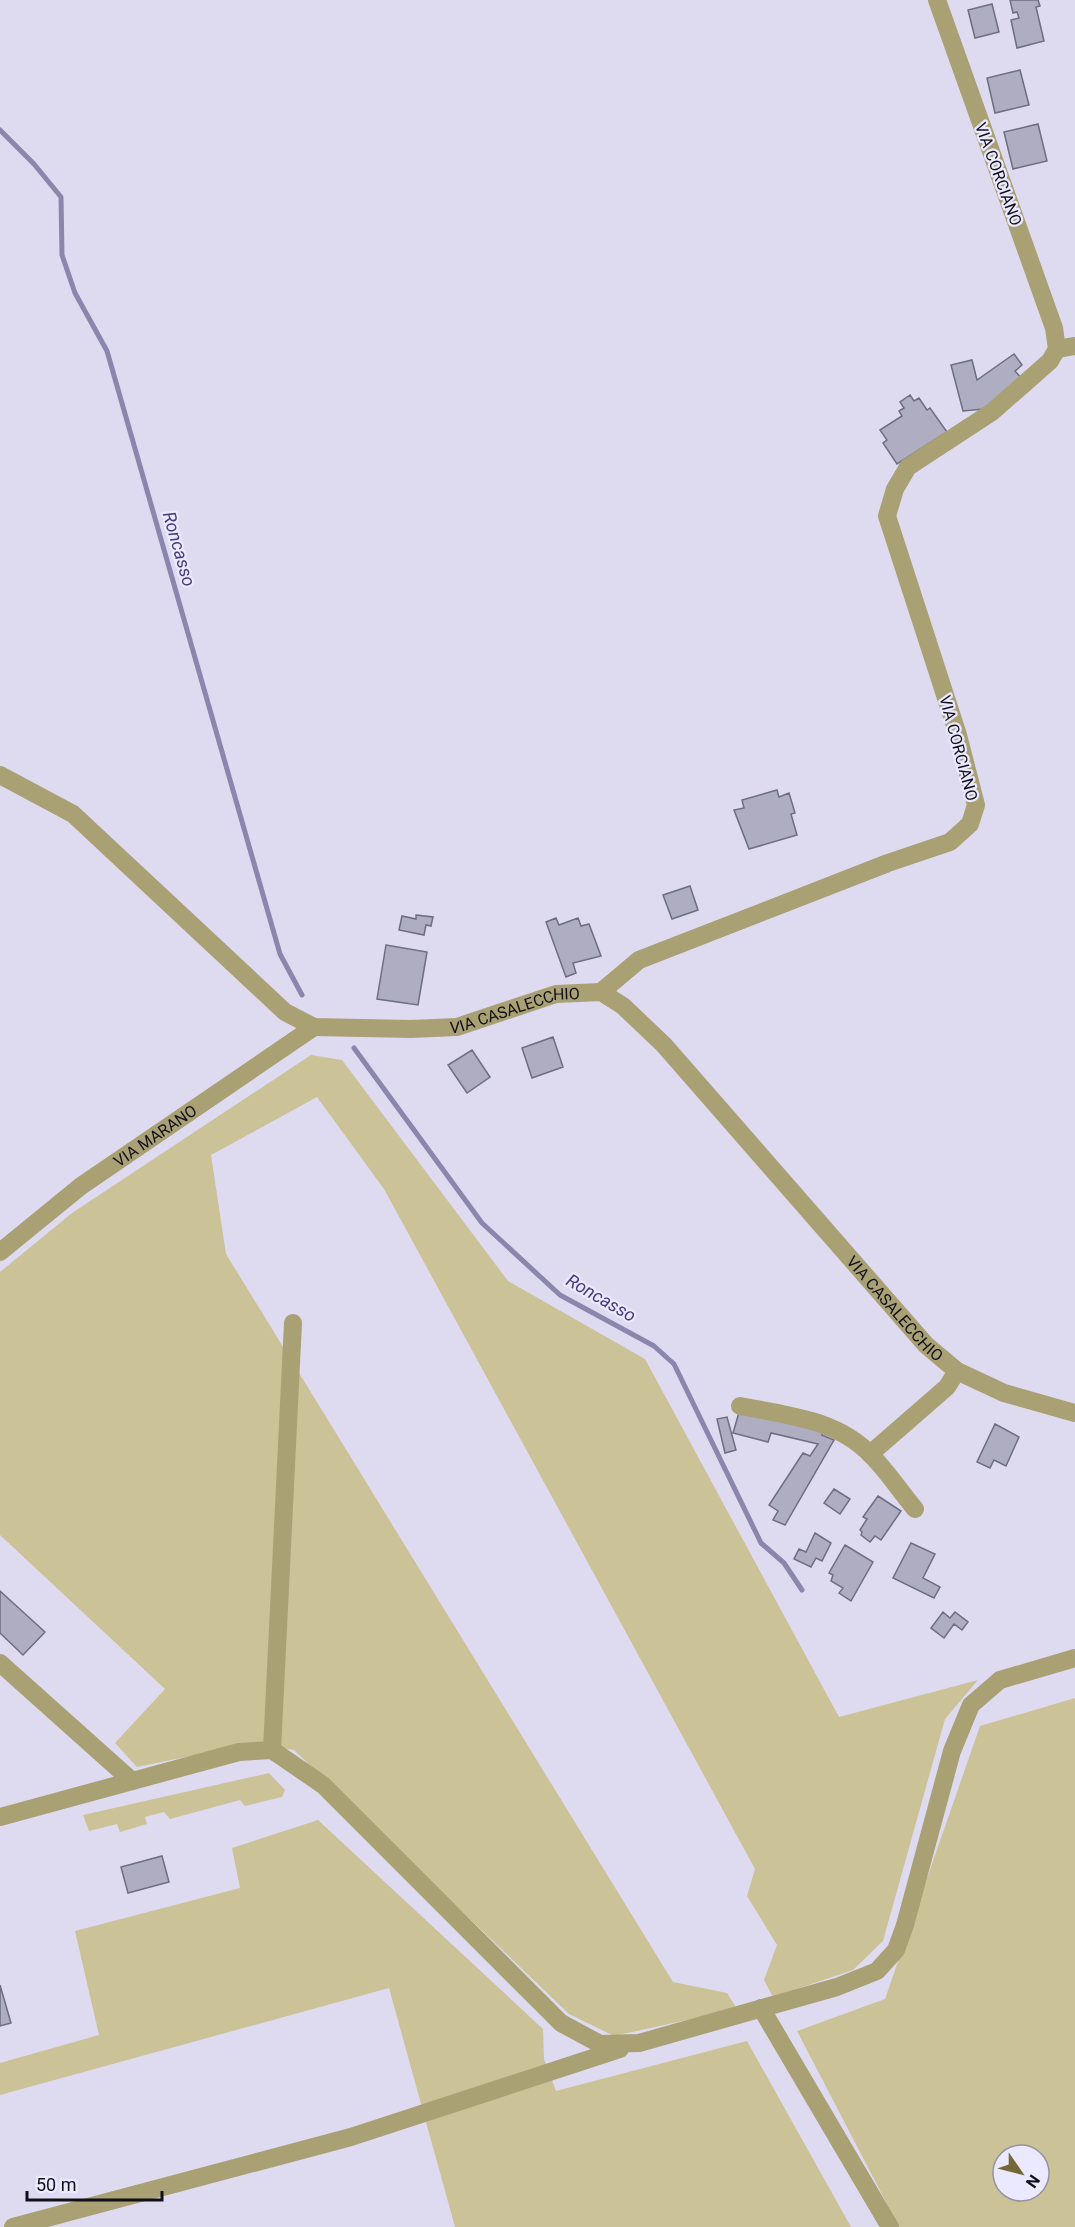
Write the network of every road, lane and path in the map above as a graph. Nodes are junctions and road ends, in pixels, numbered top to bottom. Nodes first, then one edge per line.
1 (937, 0) edge
2 (1075, 346) edge
3 (1057, 350) junction
4 (0, 775) edge
5 (601, 992) junction
6 (314, 1027) junction
7 (0, 1252) edge
8 (293, 1323) dead end
9 (957, 1371) junction
10 (740, 1406) dead end
11 (1075, 1413) edge
12 (870, 1454) junction
13 (915, 1509) dead end
14 (1075, 1658) edge
15 (2, 1666) edge
16 (272, 1750) junction
17 (132, 1781) junction
18 (0, 1817) edge
19 (761, 2008) junction
20 (639, 2043) junction
21 (13, 2227) edge
22 (890, 2227) edge

1 - 3 street, VIA CORCIANO
2 - 3 street
3 - 5 street, VIA CORCIANO
4 - 6 street, VIA CASALECCHIO
5 - 6 street, VIA CASALECCHIO
5 - 9 street, VIA CASALECCHIO
6 - 7 street, VIA MARANO
8 - 16 street
9 - 11 street, VIA CASALECCHIO
9 - 12 street, VIA CASALECCHIO
10 - 12 street
12 - 13 street
14 - 19 street
15 - 17 street
16 - 17 street
16 - 20 street
17 - 18 street
19 - 20 street
19 - 22 street
20 - 21 street

